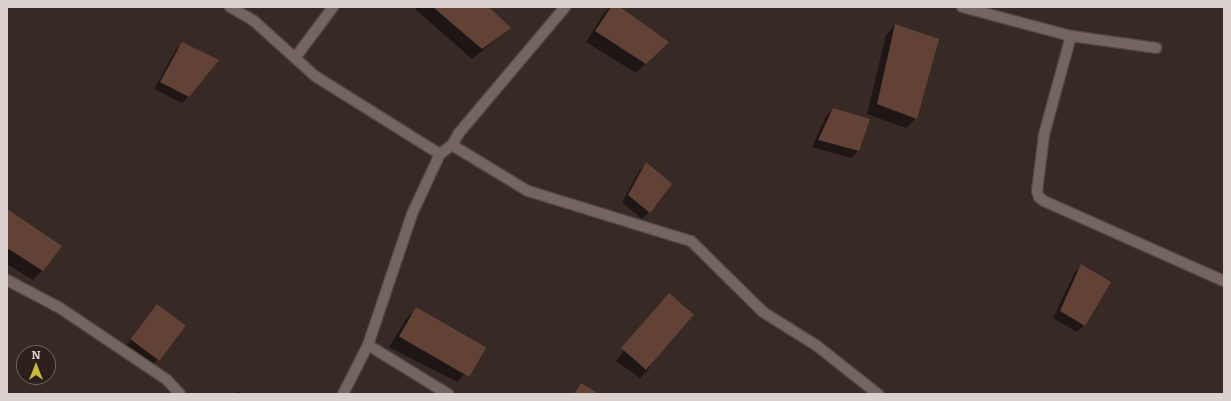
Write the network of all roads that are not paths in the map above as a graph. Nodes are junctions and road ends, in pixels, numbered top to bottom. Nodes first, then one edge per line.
1 (230, 7) edge
2 (333, 7) edge
3 (565, 7) edge
4 (962, 7) edge
5 (1071, 36) junction
6 (1156, 48) dead end
7 (295, 58) junction
8 (452, 145) junction
9 (440, 154) junction
10 (7, 280) edge
11 (1224, 281) edge
12 (368, 345) junction
13 (180, 394) edge
14 (343, 394) edge
15 (448, 394) edge
16 (878, 394) edge

1 - 7 street
2 - 7 street
3 - 8 street
4 - 5 street
5 - 6 street
5 - 11 street
7 - 9 street
8 - 9 street
8 - 16 street
9 - 12 street
10 - 13 street
12 - 14 street
12 - 15 street

